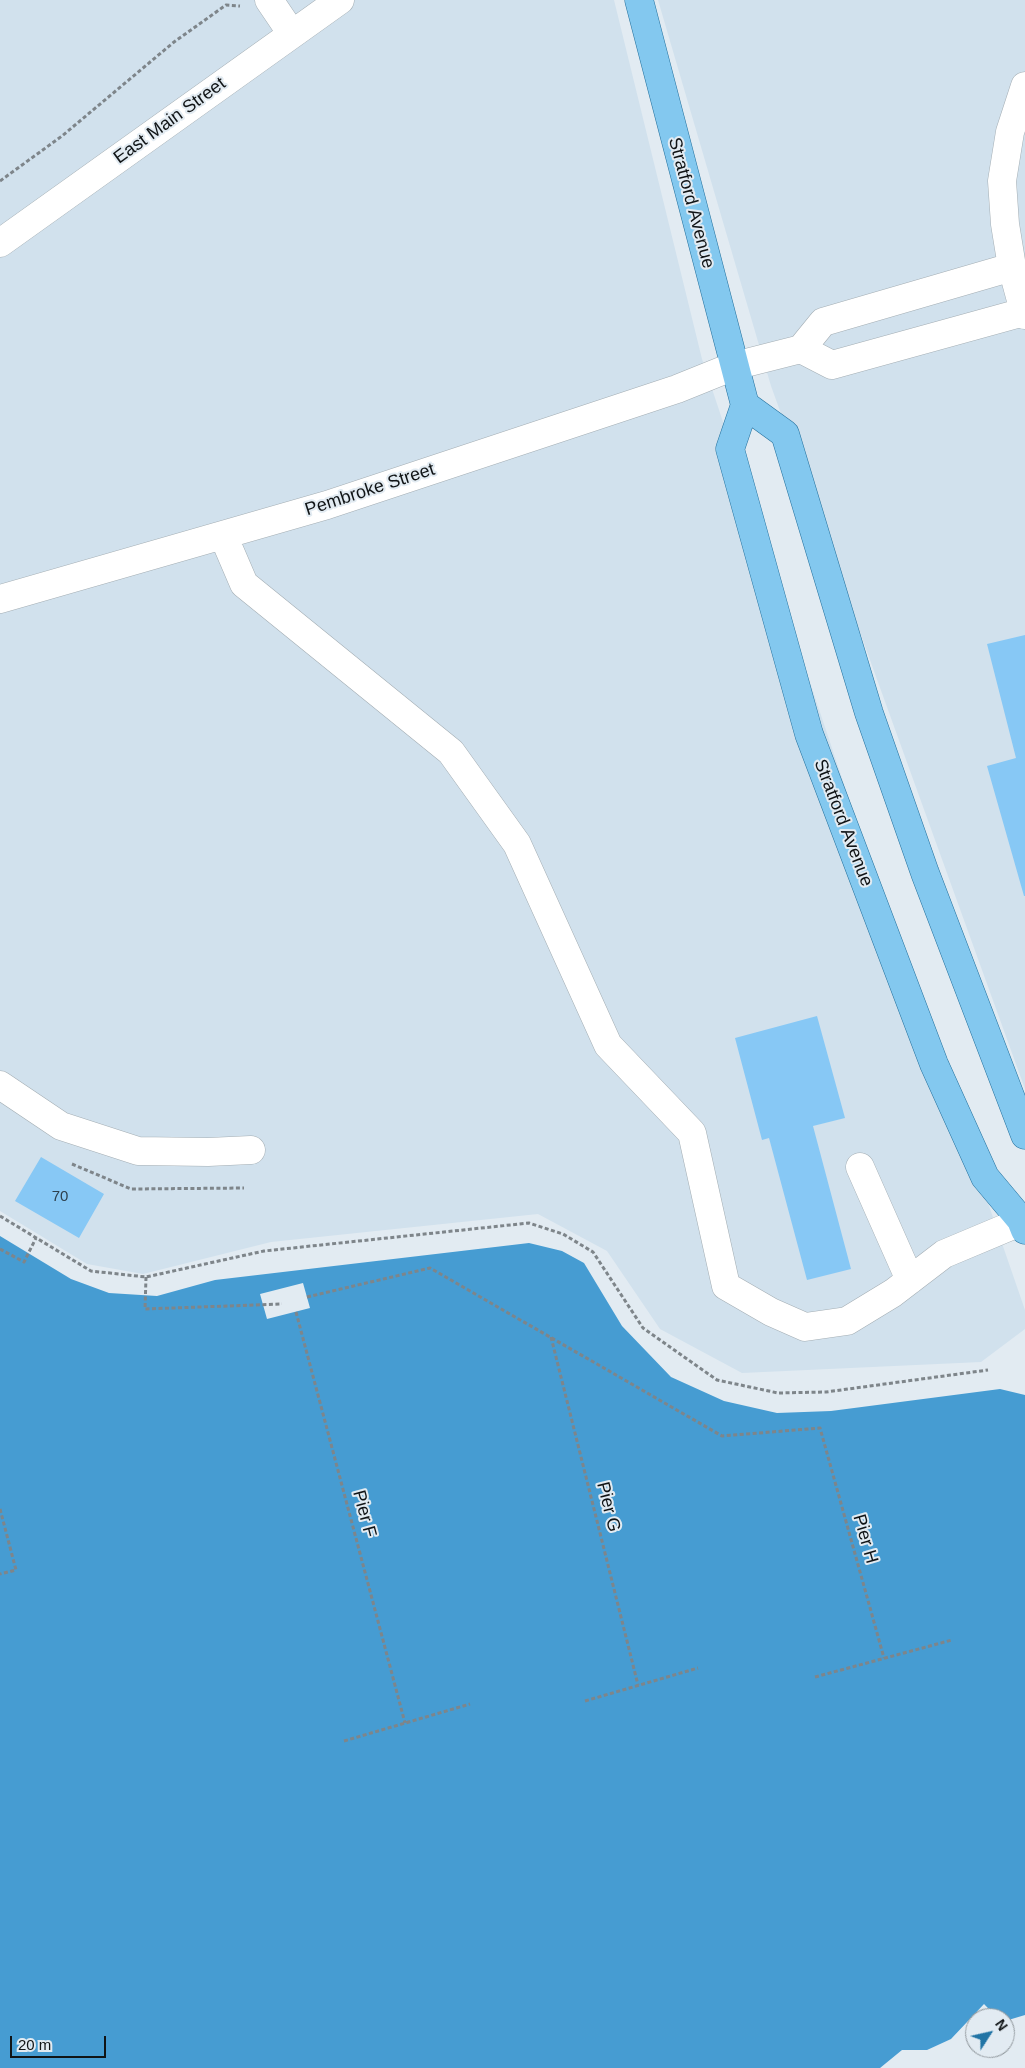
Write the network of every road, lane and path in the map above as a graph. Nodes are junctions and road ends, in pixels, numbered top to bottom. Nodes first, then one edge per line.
1 (340, 0) edge
2 (639, 0) edge
3 (256, 3) edge
4 (292, 34) junction
5 (1025, 86) edge
6 (0, 181) edge
7 (0, 243) edge
8 (1012, 267) junction
9 (1025, 313) edge
10 (802, 348) junction
11 (734, 366) junction
12 (745, 405) junction
13 (223, 535) junction
14 (0, 599) edge
15 (0, 1085) edge
16 (1025, 1135) edge
17 (251, 1150) dead end
18 (860, 1167) dead end
19 (0, 1216) edge
20 (1024, 1217) edge
21 (36, 1238) junction
22 (0, 1249) edge
23 (146, 1277) junction
24 (910, 1280) junction
25 (307, 1297) dead end
26 (282, 1304) dead end
27 (296, 1312) dead end
28 (551, 1337) junction
29 (988, 1370) dead end
30 (0, 1509) edge
31 (0, 1574) edge
32 (952, 1640) dead end
33 (884, 1658) junction
34 (698, 1668) dead end
35 (815, 1677) dead end
36 (638, 1685) junction
37 (585, 1701) dead end
38 (470, 1704) dead end
39 (405, 1723) junction
40 (344, 1742) dead end

1 - 4 street, East Main Street
2 - 11 main road, Stratford Avenue
3 - 4 street
3 - 6 path
4 - 7 street, East Main Street
5 - 8 street
8 - 9 street
8 - 10 street
9 - 10 street
10 - 11 street, Pembroke Street
11 - 12 main road, Stratford Avenue
11 - 13 street, Pembroke Street
12 - 16 main road
12 - 20 main road, Stratford Avenue
13 - 14 street, Pembroke Street
13 - 24 street
15 - 17 street
18 - 24 street
19 - 21 path
20 - 24 street
21 - 22 path
21 - 23 path
23 - 26 path
23 - 29 path
25 - 28 path
27 - 39 path, Pier F
28 - 33 path, Pier H
28 - 36 path, Pier G
30 - 31 path
32 - 33 path
33 - 35 path
34 - 36 path
36 - 37 path
38 - 39 path
39 - 40 path

